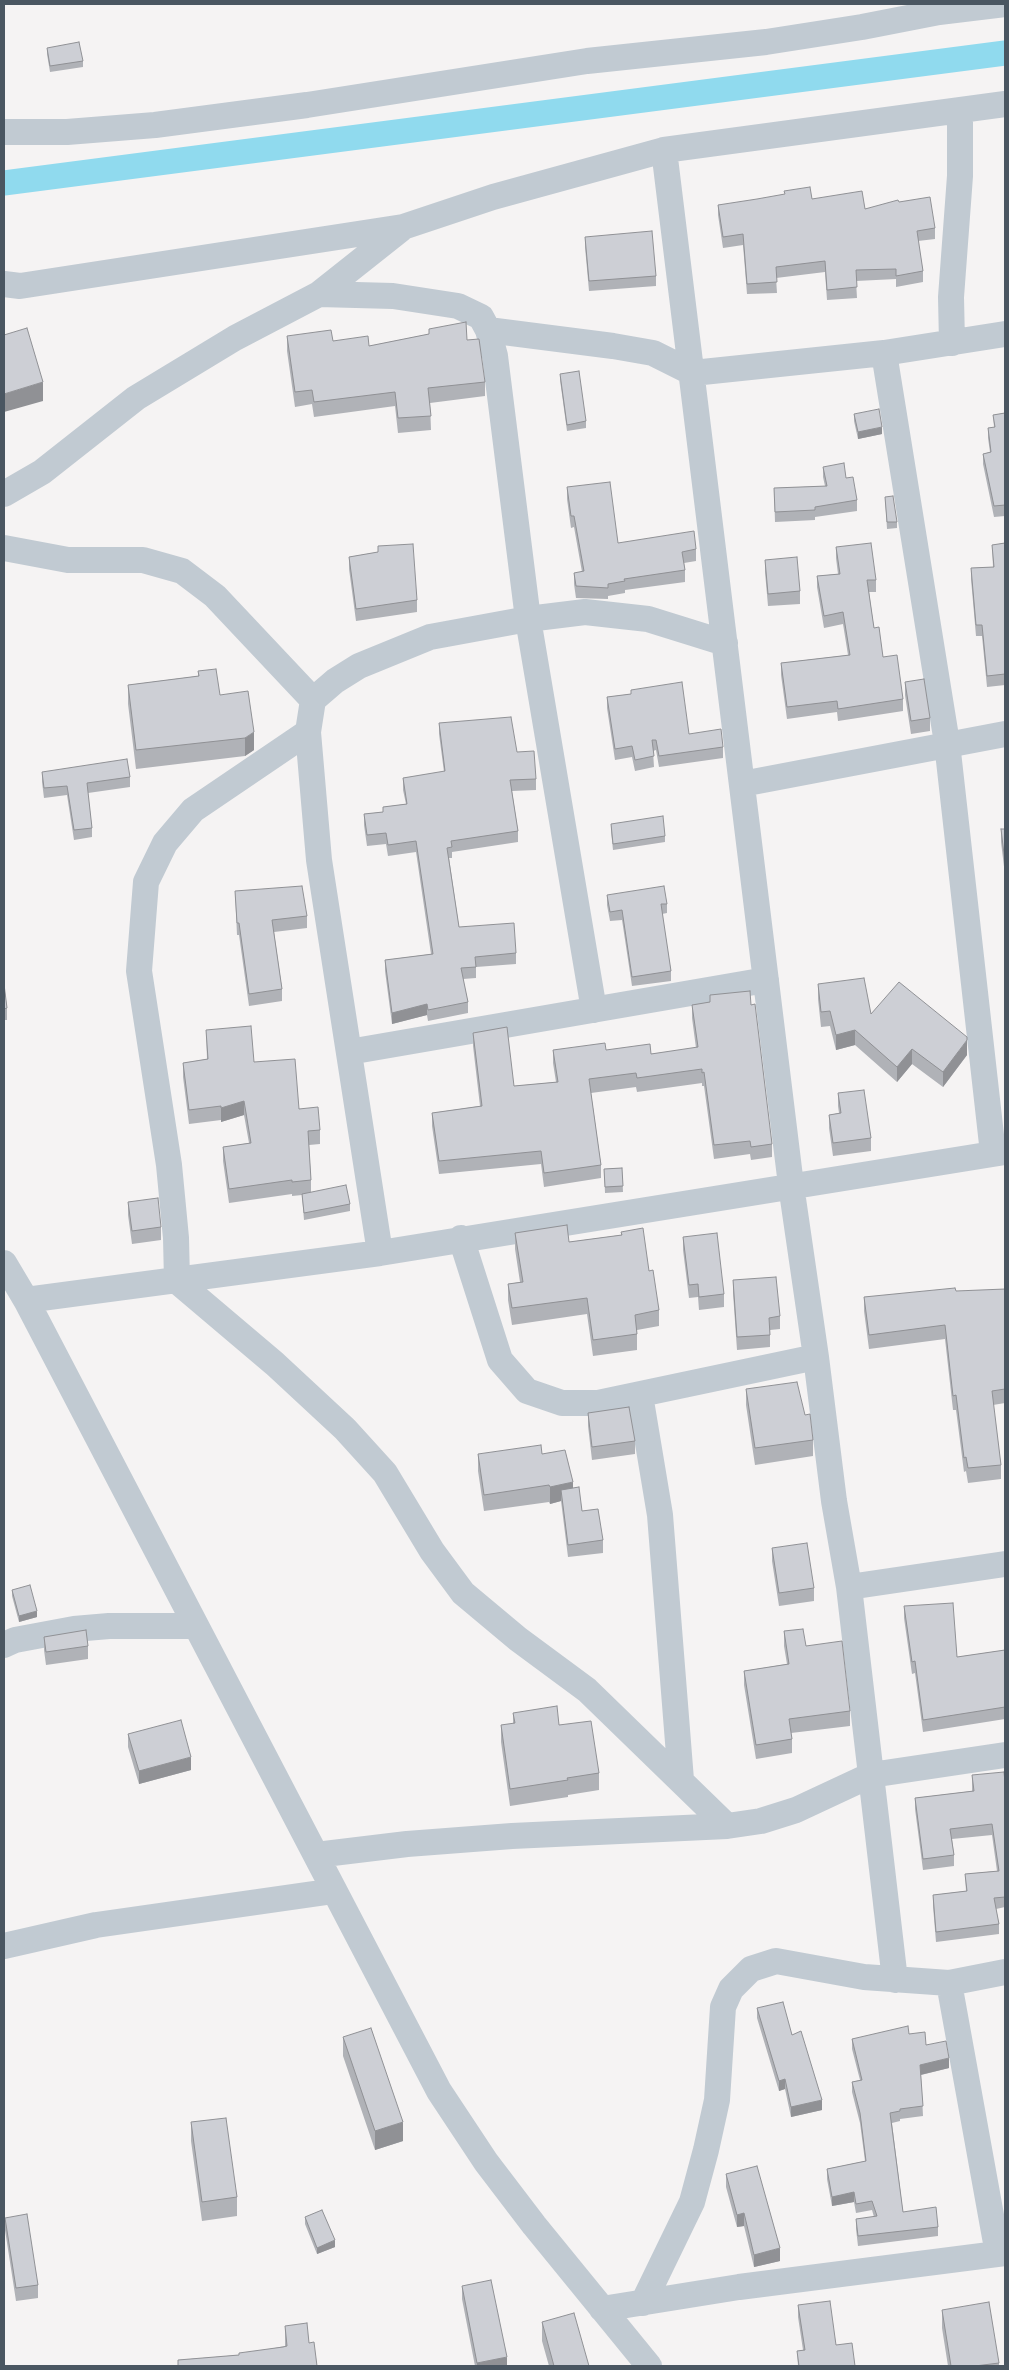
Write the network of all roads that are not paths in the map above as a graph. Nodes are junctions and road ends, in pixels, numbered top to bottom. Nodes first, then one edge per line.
1 (1005, 4) edge
2 (1005, 104) edge
3 (960, 110) junction
4 (4, 132) edge
5 (664, 150) junction
6 (403, 227) junction
7 (4, 284) edge
8 (319, 294) junction
9 (488, 330) junction
10 (1005, 334) edge
11 (952, 342) junction
12 (884, 353) junction
13 (693, 373) junction
14 (4, 494) edge
15 (4, 548) edge
16 (528, 619) junction
17 (725, 643) junction
18 (313, 700) junction
19 (308, 732) junction
20 (1005, 734) edge
21 (947, 743) junction
22 (742, 784) junction
23 (766, 980) junction
24 (594, 1010) junction
25 (349, 1052) junction
26 (999, 1152) edge
27 (791, 1185) junction
28 (461, 1238) junction
29 (380, 1253) junction
30 (5, 1267) edge
31 (177, 1281) junction
32 (26, 1300) junction
33 (816, 1357) junction
34 (640, 1395) junction
35 (1005, 1564) edge
36 (849, 1587) junction
37 (195, 1626) junction
38 (4, 1645) edge
39 (1005, 1755) edge
40 (871, 1775) junction
41 (681, 1780) junction
42 (728, 1826) junction
43 (316, 1855) junction
44 (334, 1891) junction
45 (4, 1946) edge
46 (1005, 1972) edge
47 (896, 1980) junction
48 (949, 1983) junction
49 (1002, 2253) edge
50 (643, 2303) junction
51 (602, 2309) junction
52 (649, 2366) edge

1 - 4 street
2 - 3 street
3 - 5 street
3 - 11 street
5 - 6 street
5 - 13 street
6 - 7 street
6 - 8 street
8 - 9 street
8 - 14 street
9 - 13 street
9 - 16 street
10 - 11 street
11 - 12 street
12 - 13 street
12 - 21 street
13 - 17 street
15 - 18 street
16 - 17 street
16 - 18 street
16 - 24 street
17 - 22 street
18 - 19 street
19 - 25 street
19 - 31 street
20 - 21 street
21 - 22 street
21 - 26 street
22 - 23 street
23 - 24 street
23 - 27 street
24 - 25 street
25 - 29 street
26 - 27 street
27 - 28 street
27 - 33 street
28 - 29 street
28 - 34 street
29 - 31 street
30 - 32 street
31 - 32 street
31 - 41 street
32 - 37 street
33 - 34 street
33 - 36 street
34 - 41 street
35 - 36 street
36 - 40 street
37 - 38 street
37 - 43 street
39 - 40 street
40 - 42 street
40 - 47 street
41 - 42 street
42 - 43 street
43 - 44 street
44 - 45 street
44 - 51 street
46 - 48 street
47 - 48 street
47 - 50 street
48 - 49 street
49 - 50 street
50 - 51 street
51 - 52 street

